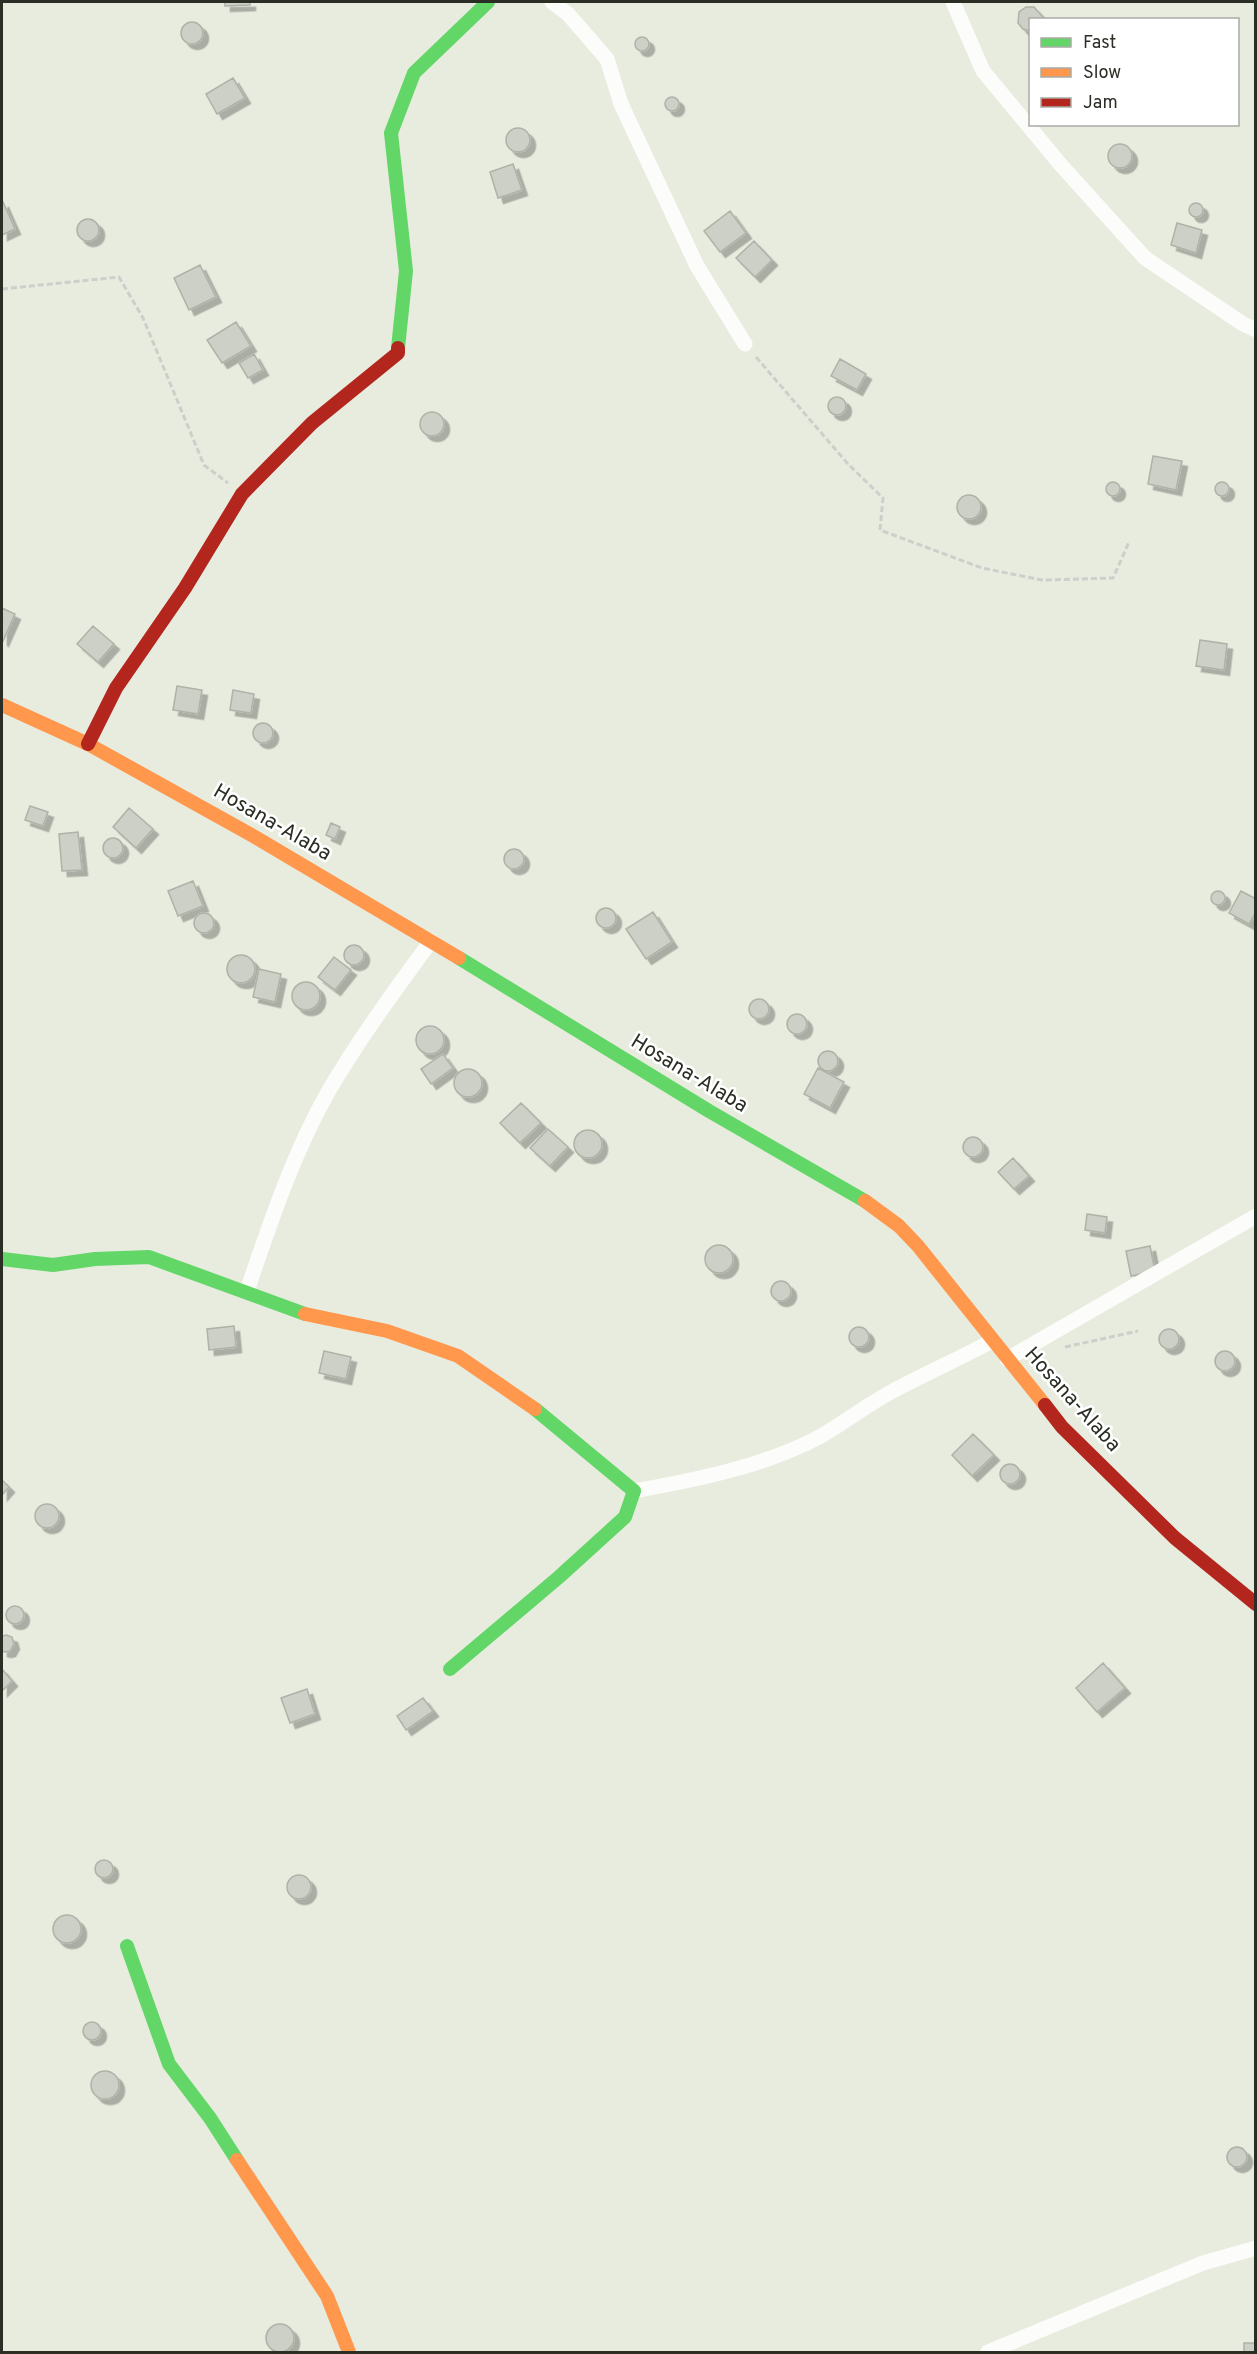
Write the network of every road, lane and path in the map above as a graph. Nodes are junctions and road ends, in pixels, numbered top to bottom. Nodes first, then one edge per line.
1 (488, 2) edge
2 (552, 2) edge
3 (953, 2) edge
4 (2, 289) edge
5 (1256, 330) edge
6 (745, 344) joint
7 (242, 494) junction
8 (1128, 542) dead end
9 (2, 705) edge
10 (88, 744) junction
11 (431, 941) junction
12 (1256, 1216) edge
13 (2, 1259) edge
14 (247, 1291) junction
15 (1138, 1331) dead end
16 (992, 1341) junction
17 (1062, 1347) dead end
18 (1007, 1359) junction
19 (634, 1491) junction
20 (1256, 1604) edge
21 (450, 1669) dead end
22 (127, 1946) dead end
23 (1256, 2248) edge
24 (349, 2352) edge
25 (988, 2352) edge

1 - 7 street
2 - 6 street
3 - 5 street
4 - 7 path
6 - 8 path
7 - 10 street
9 - 10 street, Hosana-Alaba
10 - 11 street, Hosana-Alaba
11 - 14 street
11 - 16 street, Hosana-Alaba
12 - 18 street
13 - 14 street
14 - 19 street
15 - 17 path
16 - 18 street, Hosana-Alaba
16 - 19 street
18 - 20 street, Hosana-Alaba
19 - 21 street
22 - 24 street
23 - 25 street

